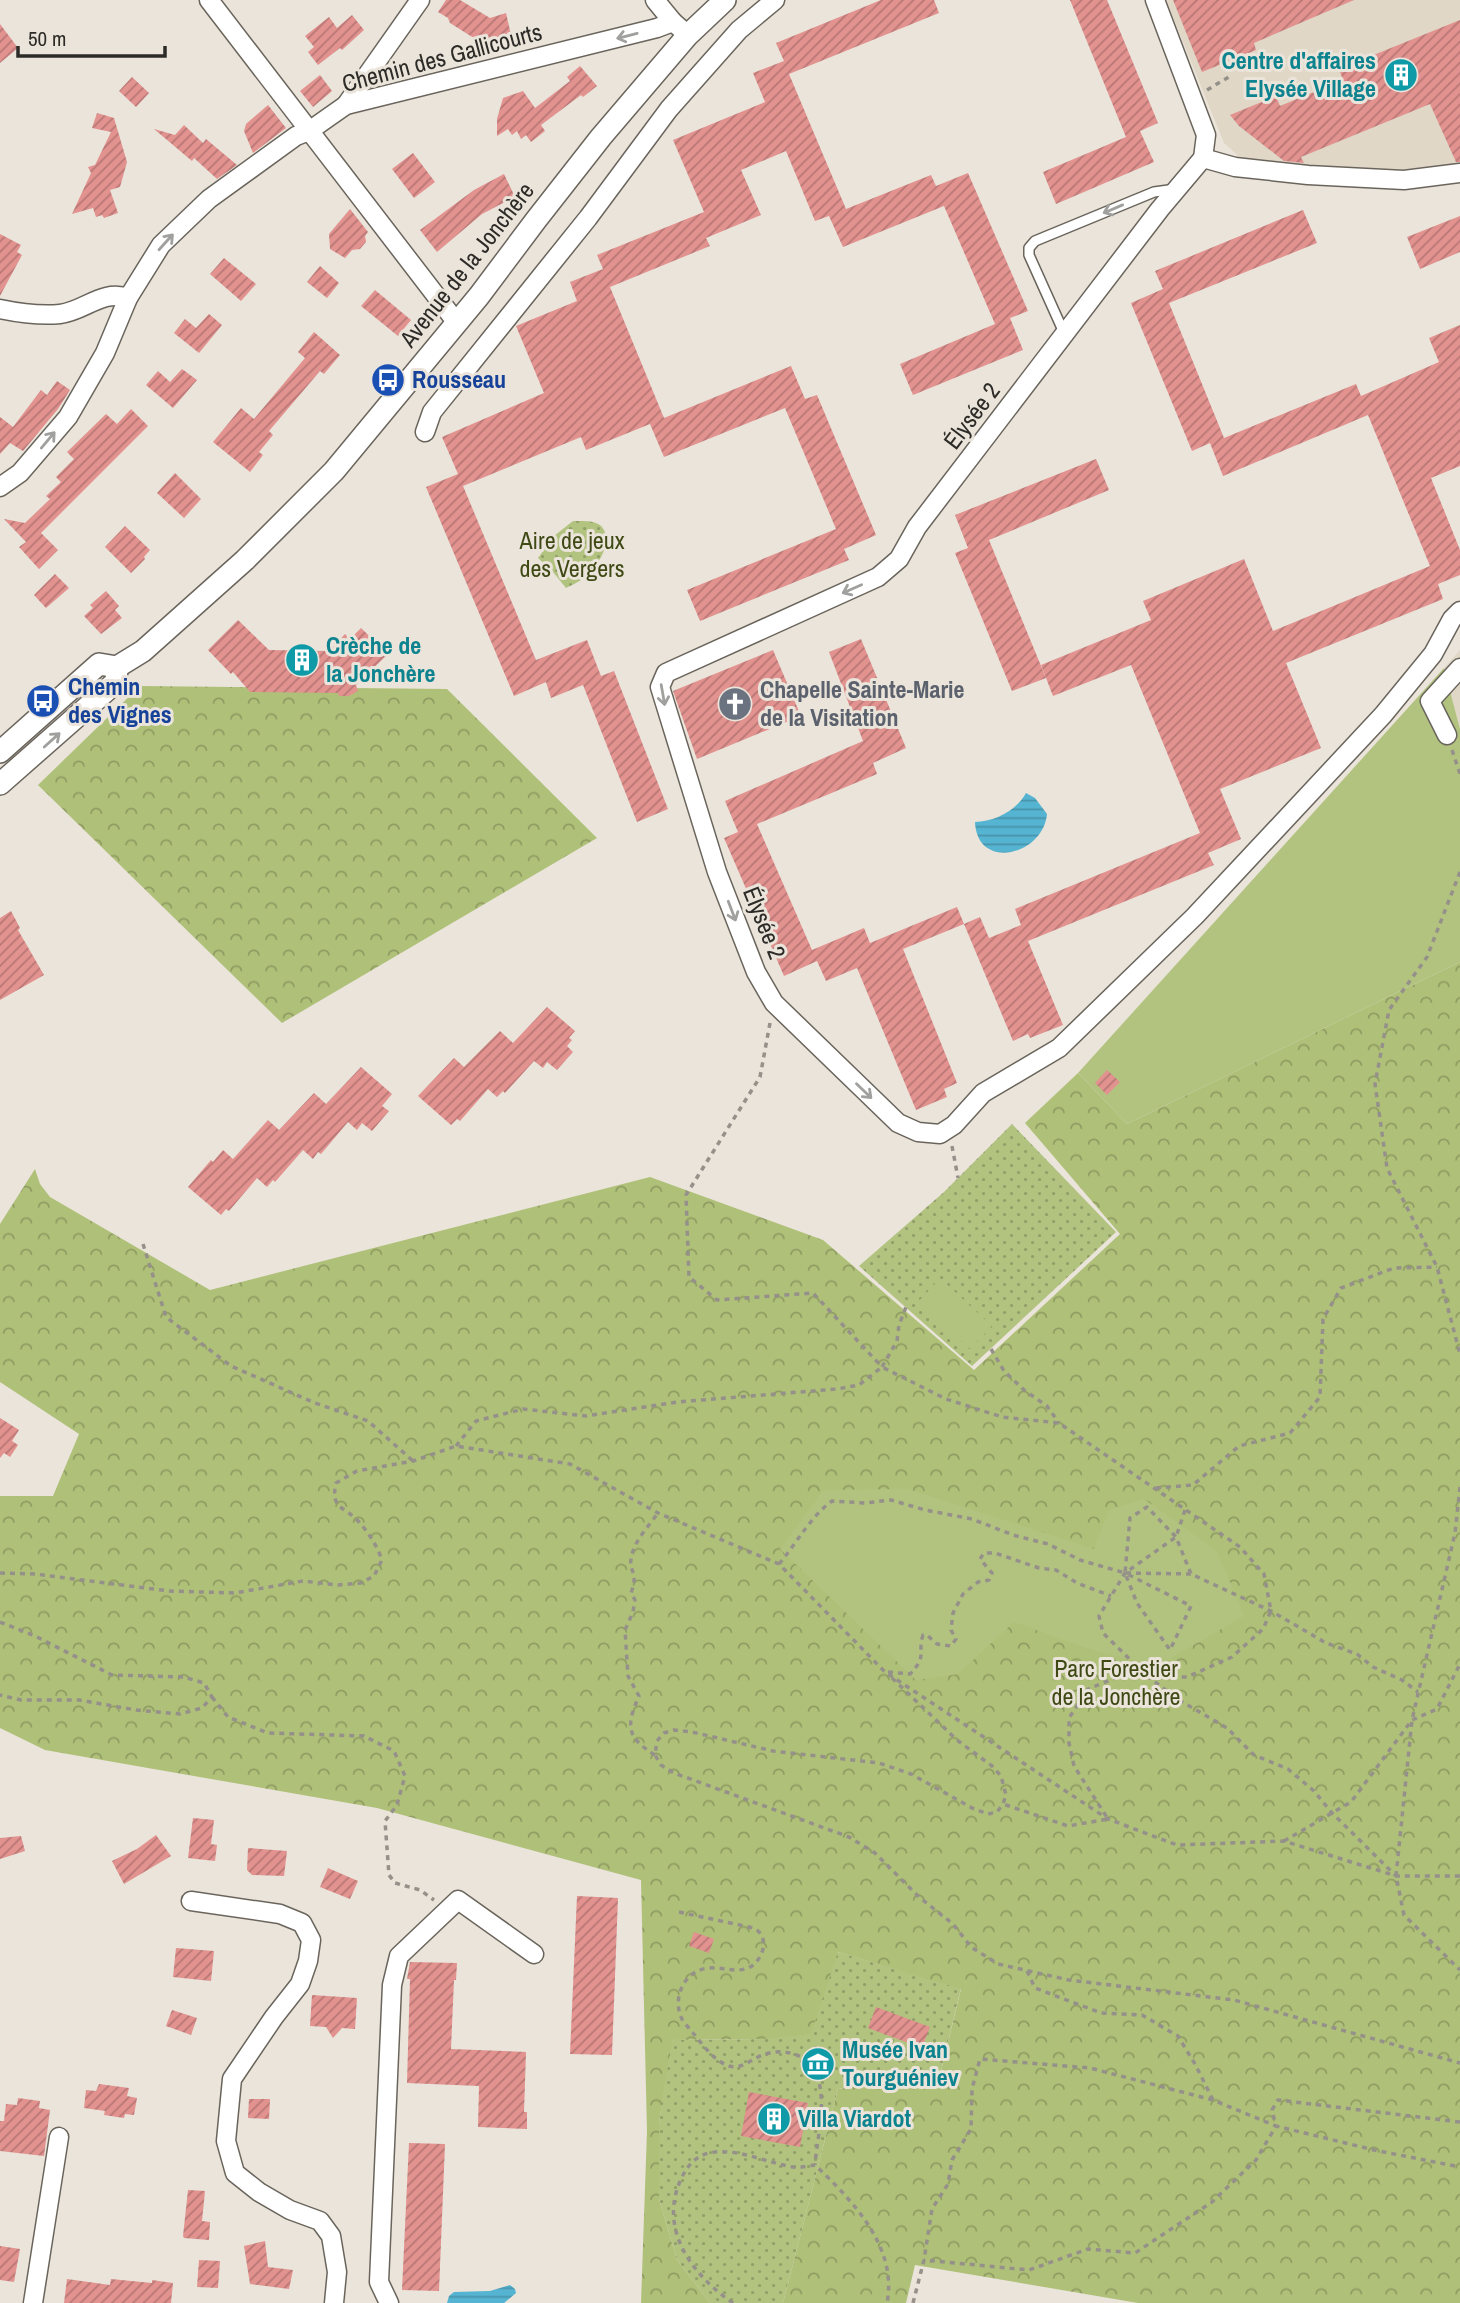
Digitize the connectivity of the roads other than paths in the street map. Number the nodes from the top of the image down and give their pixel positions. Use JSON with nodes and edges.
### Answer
{"nodes":[{"id":1,"x":209,"y":0,"type":"edge"},
{"id":2,"x":420,"y":0,"type":"edge"},
{"id":3,"x":655,"y":0,"type":"edge"},
{"id":4,"x":725,"y":0,"type":"edge"},
{"id":5,"x":775,"y":0,"type":"edge"},
{"id":6,"x":1155,"y":0,"type":"edge"},
{"id":7,"x":680,"y":28,"type":"junction"},
{"id":8,"x":346,"y":105,"type":"junction"},
{"id":9,"x":309,"y":131,"type":"junction"},
{"id":10,"x":1203,"y":158,"type":"junction"},
{"id":11,"x":1460,"y":173,"type":"edge"},
{"id":12,"x":1178,"y":188,"type":"junction"},
{"id":13,"x":128,"y":298,"type":"junction"},
{"id":14,"x":0,"y":309,"type":"edge"},
{"id":15,"x":457,"y":323,"type":"junction"},
{"id":16,"x":1065,"y":335,"type":"junction"},
{"id":17,"x":425,"y":432,"type":"dead end"},
{"id":18,"x":0,"y":487,"type":"edge"},
{"id":19,"x":1460,"y":611,"type":"edge"},
{"id":20,"x":117,"y":667,"type":"junction"},
{"id":21,"x":1460,"y":668,"type":"edge"},
{"id":22,"x":1447,"y":734,"type":"road end"},
{"id":23,"x":0,"y":752,"type":"edge"},
{"id":24,"x":0,"y":784,"type":"edge"},
{"id":25,"x":191,"y":1901,"type":"dead end"},
{"id":26,"x":534,"y":1954,"type":"dead end"},
{"id":27,"x":59,"y":2137,"type":"dead end"},
{"id":28,"x":33,"y":2303,"type":"edge"},
{"id":29,"x":334,"y":2303,"type":"edge"},
{"id":30,"x":390,"y":2303,"type":"edge"}],
"edges":[{"from":1,"to":9,"type":"street"},
{"from":2,"to":8,"type":"street"},
{"from":3,"to":7,"type":"street"},
{"from":4,"to":7,"type":"street","name":"Avenue de la Jonchère"},
{"from":5,"to":17,"type":"street"},
{"from":6,"to":10,"type":"street"},
{"from":7,"to":8,"type":"street","name":"Chemin des Gallicourts","one_way":true},
{"from":7,"to":15,"type":"street","name":"Avenue de la Jonchère"},
{"from":8,"to":9,"type":"street","name":"Chemin des Gallicourts"},
{"from":13,"to":9,"type":"street","name":"Chemin des Gallicourts","one_way":true},
{"from":9,"to":15,"type":"street"},
{"from":10,"to":11,"type":"street"},
{"from":10,"to":12,"type":"street","name":"Élysée 2"},
{"from":12,"to":16,"type":"street","name":"Élysée 2"},
{"from":12,"to":16,"type":"lane","one_way":true},
{"from":13,"to":14,"type":"street"},
{"from":18,"to":13,"type":"street","name":"Chemin des Gallicourts","one_way":true},
{"from":15,"to":20,"type":"street","name":"Avenue de la Jonchère"},
{"from":16,"to":19,"type":"street","name":"Élysée 2","one_way":true},
{"from":20,"to":23,"type":"street","name":"Avenue de la Jonchère"},
{"from":24,"to":20,"type":"street","name":"Avenue de la Jonchère","one_way":true},
{"from":21,"to":22,"type":"street"},
{"from":25,"to":29,"type":"street"},
{"from":26,"to":30,"type":"street"},
{"from":27,"to":28,"type":"street"}]}
